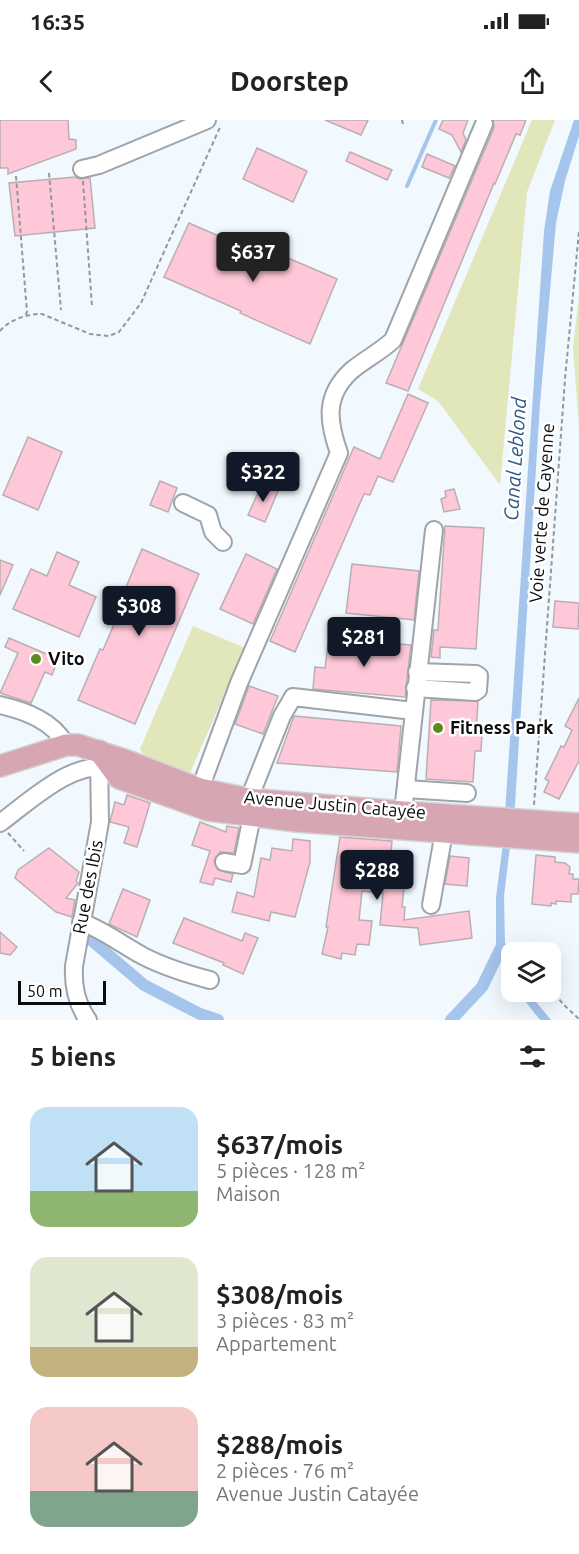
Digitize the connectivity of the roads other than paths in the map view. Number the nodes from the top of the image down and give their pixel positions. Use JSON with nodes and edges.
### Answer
{"nodes":[{"id":1,"x":214,"y":122,"type":"edge"},
{"id":2,"x":484,"y":124,"type":"dead end"},
{"id":3,"x":82,"y":169,"type":"road end"},
{"id":4,"x":183,"y":503,"type":"dead end"},
{"id":5,"x":434,"y":530,"type":"dead end"},
{"id":6,"x":223,"y":542,"type":"dead end"},
{"id":7,"x":0,"y":705,"type":"edge"},
{"id":8,"x":413,"y":711,"type":"junction"},
{"id":9,"x":66,"y":745,"type":"junction"},
{"id":10,"x":103,"y":762,"type":"junction"},
{"id":11,"x":1,"y":764,"type":"edge"},
{"id":12,"x":200,"y":789,"type":"junction"},
{"id":13,"x":406,"y":789,"type":"junction"},
{"id":14,"x":467,"y":793,"type":"dead end"},
{"id":15,"x":250,"y":807,"type":"junction"},
{"id":16,"x":403,"y":813,"type":"junction"},
{"id":17,"x":579,"y":825,"type":"edge"},
{"id":18,"x":2,"y":826,"type":"edge"},
{"id":19,"x":493,"y":826,"type":"junction"},
{"id":20,"x":528,"y":829,"type":"junction"},
{"id":21,"x":444,"y":832,"type":"junction"},
{"id":22,"x":579,"y":832,"type":"edge"},
{"id":23,"x":579,"y":842,"type":"edge"},
{"id":24,"x":224,"y":862,"type":"dead end"},
{"id":25,"x":431,"y":905,"type":"dead end"},
{"id":26,"x":81,"y":922,"type":"junction"},
{"id":27,"x":210,"y":980,"type":"dead end"},
{"id":28,"x":88,"y":1020,"type":"edge"}],
"edges":[{"from":1,"to":3,"type":"street"},
{"from":2,"to":12,"type":"street"},
{"from":4,"to":6,"type":"street"},
{"from":5,"to":8,"type":"street"},
{"from":7,"to":9,"type":"street"},
{"from":8,"to":13,"type":"street"},
{"from":8,"to":15,"type":"street"},
{"from":9,"to":10,"type":"main road","name":"Avenue Justin Catayée"},
{"from":9,"to":11,"type":"main road","name":"Avenue Justin Catayée"},
{"from":10,"to":12,"type":"main road","name":"Avenue Justin Catayée"},
{"from":10,"to":15,"type":"main road","name":"Avenue Justin Catayée"},
{"from":10,"to":18,"type":"street"},
{"from":10,"to":19,"type":"street"},
{"from":10,"to":26,"type":"street","name":"Rue des Ibis"},
{"from":12,"to":15,"type":"main road","name":"Avenue Justin Catayée"},
{"from":13,"to":14,"type":"street"},
{"from":13,"to":16,"type":"street"},
{"from":15,"to":16,"type":"main road","name":"Avenue Justin Catayée"},
{"from":15,"to":21,"type":"main road","name":"Avenue Justin Catayée"},
{"from":15,"to":24,"type":"street"},
{"from":16,"to":19,"type":"main road","name":"Avenue Justin Catayée"},
{"from":17,"to":20,"type":"main road","name":"Avenue Justin Catayée"},
{"from":19,"to":20,"type":"main road","name":"Avenue Justin Catayée"},
{"from":19,"to":21,"type":"main road","name":"Avenue Justin Catayée"},
{"from":20,"to":22,"type":"street"},
{"from":20,"to":23,"type":"main road","name":"Avenue Justin Catayée"},
{"from":21,"to":25,"type":"street"},
{"from":26,"to":27,"type":"street"},
{"from":26,"to":28,"type":"street","name":"Rue des Ibis"}]}
